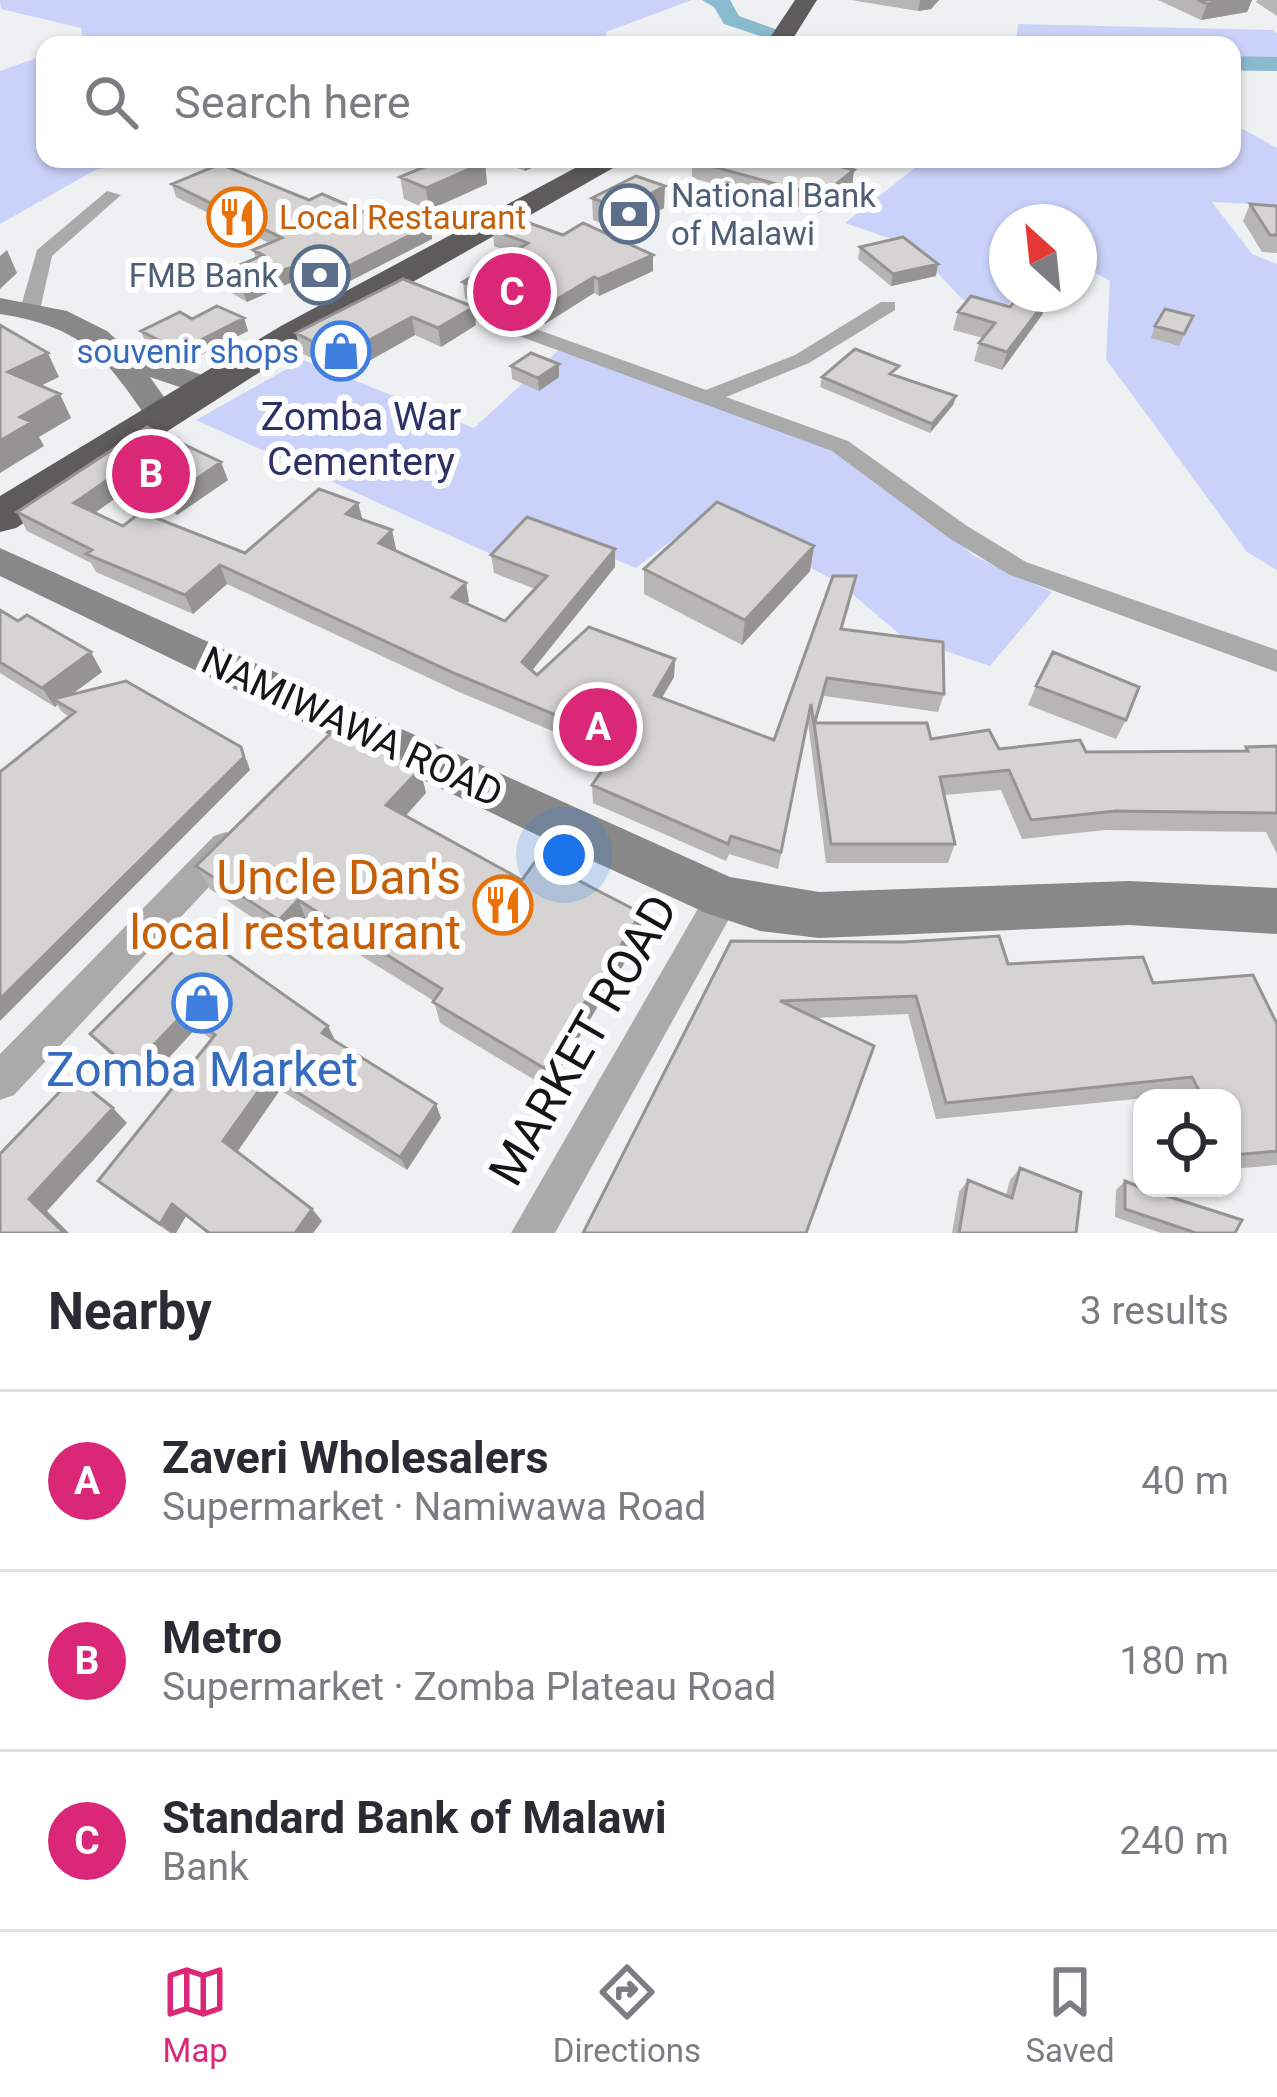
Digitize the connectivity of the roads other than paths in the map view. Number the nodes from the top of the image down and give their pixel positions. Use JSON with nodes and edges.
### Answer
{"nodes":[{"id":1,"x":806,"y":0,"type":"edge"},
{"id":2,"x":783,"y":36,"type":"edge"},
{"id":3,"x":597,"y":168,"type":"edge"},
{"id":4,"x":113,"y":195,"type":"dead end"},
{"id":5,"x":391,"y":279,"type":"junction"},
{"id":6,"x":0,"y":306,"type":"edge"},
{"id":7,"x":888,"y":306,"type":"dead end"},
{"id":8,"x":30,"y":310,"type":"junction"},
{"id":9,"x":124,"y":358,"type":"junction"},
{"id":10,"x":206,"y":387,"type":"junction"},
{"id":11,"x":704,"y":398,"type":"junction"},
{"id":12,"x":160,"y":414,"type":"junction"},
{"id":13,"x":0,"y":517,"type":"edge"},
{"id":14,"x":0,"y":561,"type":"edge"},
{"id":15,"x":1277,"y":661,"type":"edge"},
{"id":16,"x":251,"y":820,"type":"edge"},
{"id":17,"x":723,"y":897,"type":"junction"},
{"id":18,"x":1273,"y":919,"type":"edge"},
{"id":19,"x":0,"y":1081,"type":"edge"},
{"id":20,"x":532,"y":1233,"type":"edge"}],
"edges":[{"from":1,"to":2,"type":"highway"},
{"from":3,"to":5,"type":"highway"},
{"from":4,"to":8,"type":"street"},
{"from":5,"to":10,"type":"highway"},
{"from":5,"to":11,"type":"street"},
{"from":6,"to":8,"type":"street"},
{"from":7,"to":11,"type":"street"},
{"from":8,"to":9,"type":"street"},
{"from":9,"to":10,"type":"street"},
{"from":9,"to":12,"type":"street"},
{"from":10,"to":12,"type":"highway"},
{"from":11,"to":15,"type":"street"},
{"from":12,"to":13,"type":"highway"},
{"from":14,"to":17,"type":"street","name":"NAMIWAWA ROAD"},
{"from":16,"to":19,"type":"street"},
{"from":17,"to":18,"type":"street","name":"NAMIWAWA ROAD"},
{"from":17,"to":20,"type":"street","name":"MARKET ROAD"}]}
